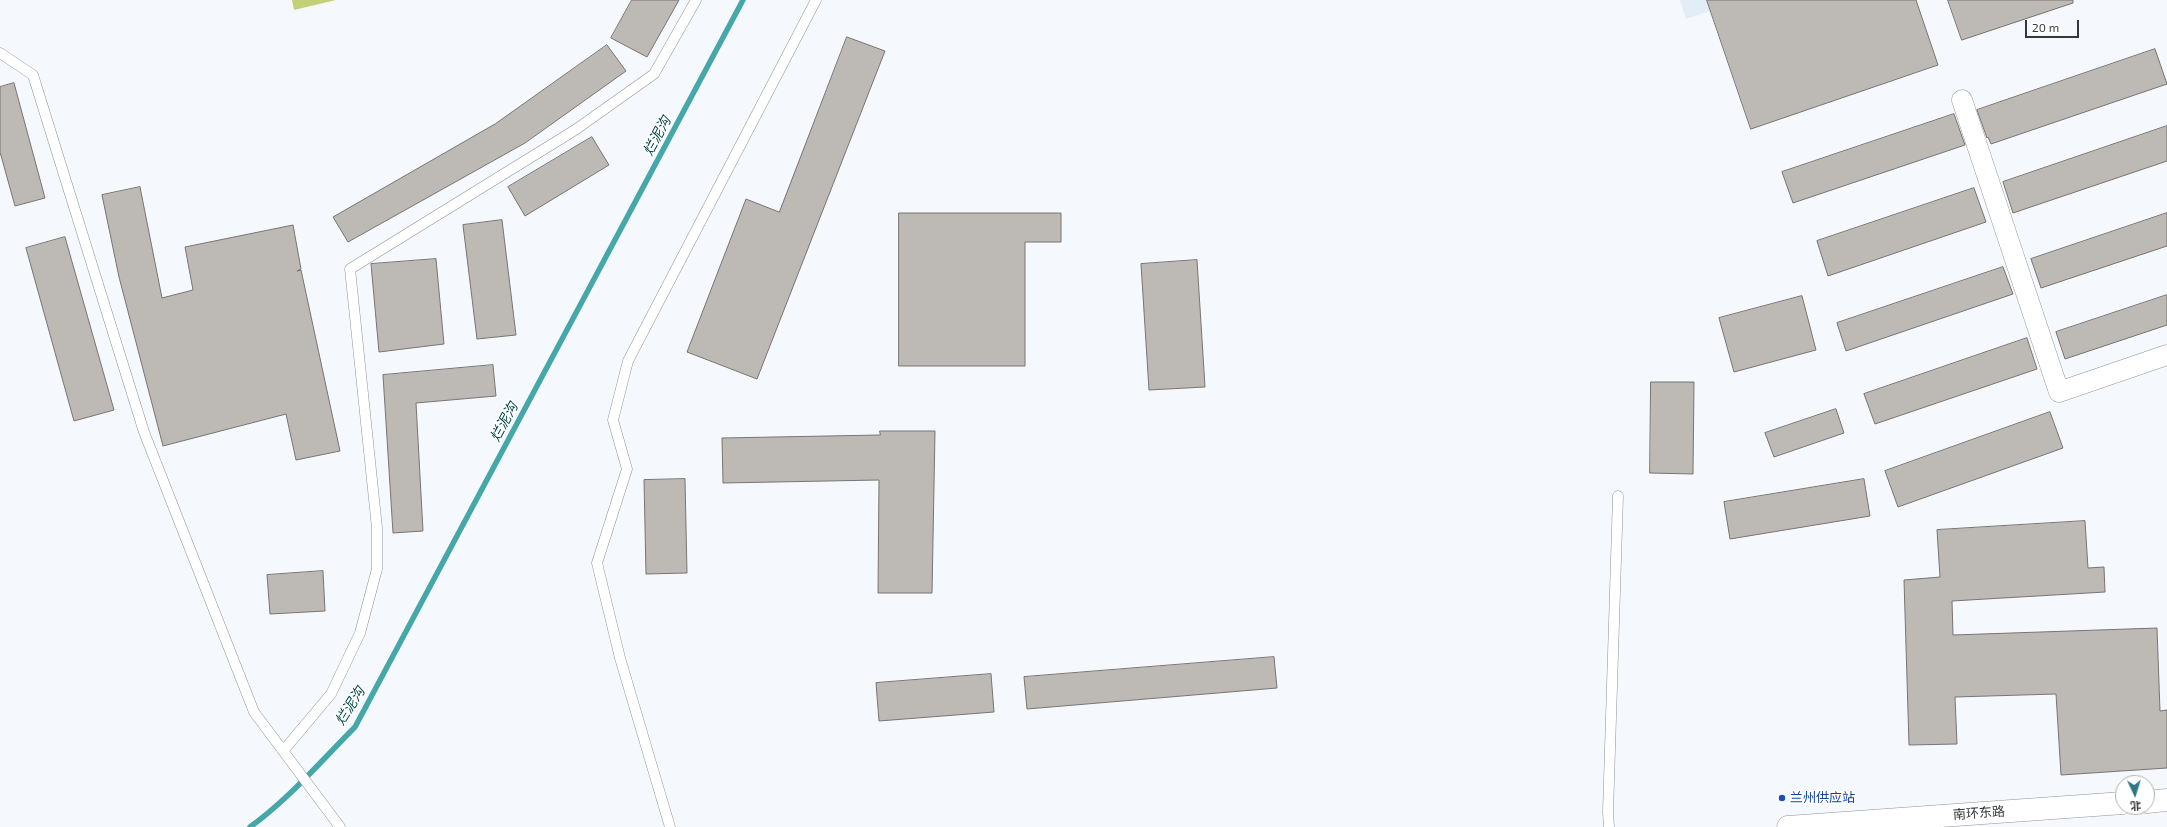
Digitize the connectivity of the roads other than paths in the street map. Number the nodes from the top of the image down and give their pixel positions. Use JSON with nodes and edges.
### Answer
{"nodes":[{"id":1,"x":696,"y":0,"type":"edge"},
{"id":2,"x":816,"y":0,"type":"edge"},
{"id":3,"x":0,"y":53,"type":"edge"},
{"id":4,"x":1962,"y":100,"type":"dead end"},
{"id":5,"x":2167,"y":355,"type":"edge"},
{"id":6,"x":1618,"y":496,"type":"dead end"},
{"id":7,"x":284,"y":751,"type":"junction"},
{"id":8,"x":2167,"y":800,"type":"edge"},
{"id":9,"x":2155,"y":801,"type":"edge"},
{"id":10,"x":2115,"y":804,"type":"edge"},
{"id":11,"x":340,"y":827,"type":"edge"},
{"id":12,"x":670,"y":827,"type":"edge"},
{"id":13,"x":1610,"y":827,"type":"edge"},
{"id":14,"x":1788,"y":827,"type":"edge"}],
"edges":[{"from":1,"to":7,"type":"lane"},
{"from":2,"to":12,"type":"lane"},
{"from":3,"to":7,"type":"lane"},
{"from":4,"to":5,"type":"street"},
{"from":6,"to":13,"type":"lane"},
{"from":7,"to":11,"type":"lane"},
{"from":8,"to":9,"type":"highway"},
{"from":10,"to":14,"type":"highway","name":"南环东路"}]}
